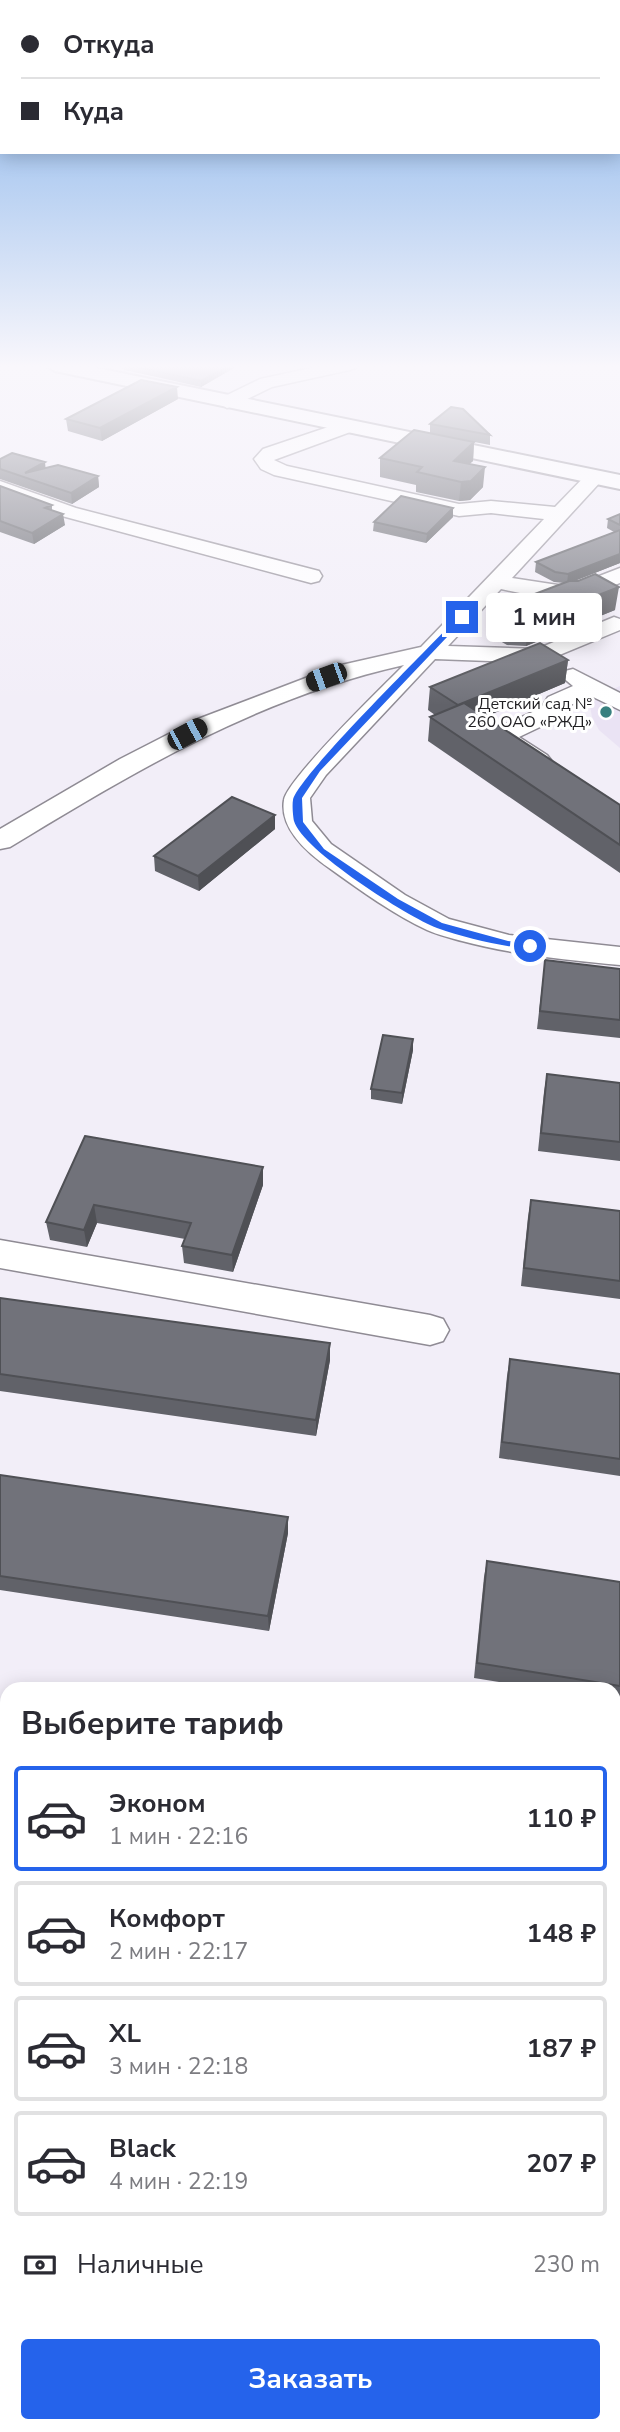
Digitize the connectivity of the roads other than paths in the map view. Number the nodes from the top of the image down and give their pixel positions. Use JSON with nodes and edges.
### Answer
{"nodes":[{"id":1,"x":315,"y":478,"type":"edge"},
{"id":2,"x":594,"y":478,"type":"edge"},
{"id":3,"x":597,"y":478,"type":"edge"},
{"id":4,"x":620,"y":482,"type":"edge"},
{"id":5,"x":0,"y":487,"type":"edge"},
{"id":6,"x":560,"y":514,"type":"junction"},
{"id":7,"x":620,"y":575,"type":"edge"},
{"id":8,"x":311,"y":576,"type":"dead end"},
{"id":9,"x":496,"y":581,"type":"junction"},
{"id":10,"x":614,"y":624,"type":"dead end"},
{"id":11,"x":428,"y":652,"type":"junction"},
{"id":12,"x":540,"y":656,"type":"junction"},
{"id":13,"x":592,"y":687,"type":"junction"},
{"id":14,"x":620,"y":703,"type":"edge"},
{"id":15,"x":553,"y":770,"type":"edge"},
{"id":16,"x":0,"y":841,"type":"edge"},
{"id":17,"x":620,"y":956,"type":"edge"},
{"id":18,"x":0,"y":1254,"type":"edge"},
{"id":19,"x":430,"y":1330,"type":"dead end"}],
"edges":[{"from":1,"to":6,"type":"street"},
{"from":2,"to":6,"type":"street"},
{"from":3,"to":4,"type":"main road"},
{"from":5,"to":8,"type":"street"},
{"from":6,"to":9,"type":"street"},
{"from":7,"to":9,"type":"street"},
{"from":9,"to":11,"type":"street"},
{"from":10,"to":12,"type":"street"},
{"from":11,"to":12,"type":"street"},
{"from":11,"to":16,"type":"street"},
{"from":11,"to":17,"type":"street"},
{"from":12,"to":13,"type":"street"},
{"from":13,"to":14,"type":"street"},
{"from":13,"to":15,"type":"street"},
{"from":18,"to":19,"type":"street"}]}
